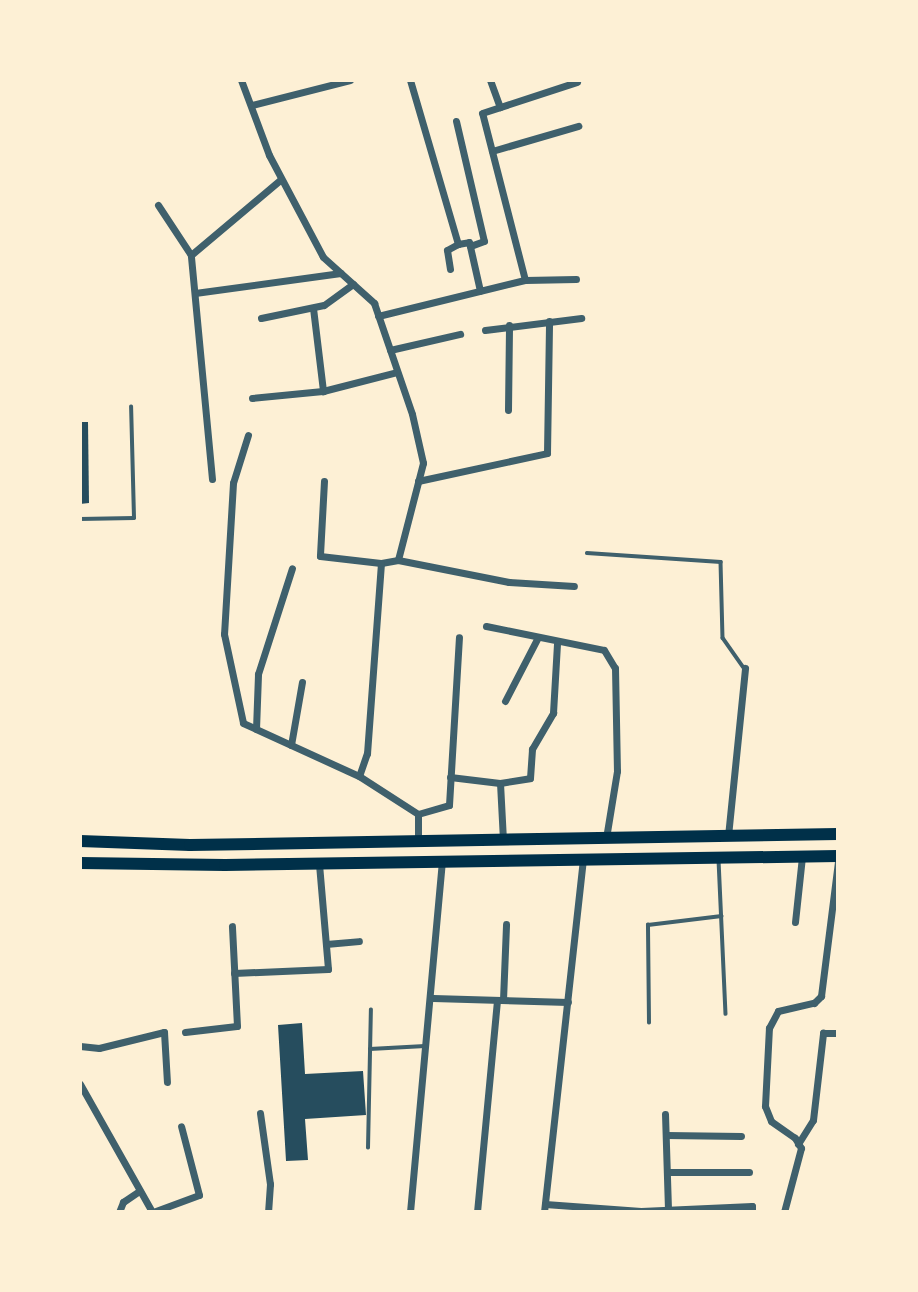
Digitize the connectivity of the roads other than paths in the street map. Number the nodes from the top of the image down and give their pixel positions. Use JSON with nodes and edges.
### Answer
{"nodes":[{"id":1,"x":241,"y":80,"type":"edge"},
{"id":2,"x":350,"y":80,"type":"edge"},
{"id":3,"x":410,"y":80,"type":"edge"},
{"id":4,"x":490,"y":80,"type":"edge"},
{"id":5,"x":577,"y":82,"type":"edge"},
{"id":6,"x":253,"y":105,"type":"junction"},
{"id":7,"x":500,"y":107,"type":"junction"},
{"id":8,"x":456,"y":121,"type":"dead end"},
{"id":9,"x":579,"y":126,"type":"dead end"},
{"id":10,"x":492,"y":151,"type":"junction"},
{"id":11,"x":281,"y":180,"type":"junction"},
{"id":12,"x":158,"y":205,"type":"dead end"},
{"id":13,"x":458,"y":244,"type":"junction"},
{"id":14,"x":470,"y":246,"type":"junction"},
{"id":15,"x":191,"y":256,"type":"junction"},
{"id":16,"x":450,"y":269,"type":"dead end"},
{"id":17,"x":341,"y":273,"type":"junction"},
{"id":18,"x":576,"y":279,"type":"dead end"},
{"id":19,"x":525,"y":280,"type":"junction"},
{"id":20,"x":352,"y":284,"type":"junction"},
{"id":21,"x":480,"y":291,"type":"junction"},
{"id":22,"x":195,"y":293,"type":"junction"},
{"id":23,"x":313,"y":307,"type":"junction"},
{"id":24,"x":378,"y":316,"type":"junction"},
{"id":25,"x":261,"y":318,"type":"dead end"},
{"id":26,"x":581,"y":318,"type":"dead end"},
{"id":27,"x":549,"y":321,"type":"junction"},
{"id":28,"x":509,"y":326,"type":"junction"},
{"id":29,"x":485,"y":330,"type":"dead end"},
{"id":30,"x":460,"y":334,"type":"dead end"},
{"id":31,"x":390,"y":350,"type":"junction"},
{"id":32,"x":397,"y":372,"type":"junction"},
{"id":33,"x":323,"y":391,"type":"junction"},
{"id":34,"x":252,"y":398,"type":"dead end"},
{"id":35,"x":131,"y":407,"type":"dead end"},
{"id":36,"x":508,"y":410,"type":"dead end"},
{"id":37,"x":248,"y":435,"type":"dead end"},
{"id":38,"x":212,"y":479,"type":"dead end"},
{"id":39,"x":324,"y":481,"type":"dead end"},
{"id":40,"x":418,"y":481,"type":"junction"},
{"id":41,"x":80,"y":519,"type":"edge"},
{"id":42,"x":587,"y":553,"type":"dead end"},
{"id":43,"x":398,"y":561,"type":"junction"},
{"id":44,"x":381,"y":563,"type":"junction"},
{"id":45,"x":292,"y":568,"type":"dead end"},
{"id":46,"x":574,"y":586,"type":"dead end"},
{"id":47,"x":486,"y":626,"type":"dead end"},
{"id":48,"x":459,"y":636,"type":"dead end"},
{"id":49,"x":537,"y":639,"type":"junction"},
{"id":50,"x":557,"y":644,"type":"junction"},
{"id":51,"x":745,"y":668,"type":"joint"},
{"id":52,"x":302,"y":682,"type":"dead end"},
{"id":53,"x":505,"y":701,"type":"dead end"},
{"id":54,"x":256,"y":729,"type":"junction"},
{"id":55,"x":291,"y":745,"type":"junction"},
{"id":56,"x":359,"y":776,"type":"junction"},
{"id":57,"x":450,"y":777,"type":"junction"},
{"id":58,"x":500,"y":783,"type":"junction"},
{"id":59,"x":418,"y":814,"type":"junction"},
{"id":60,"x":838,"y":834,"type":"edge"},
{"id":61,"x":728,"y":836,"type":"junction"},
{"id":62,"x":606,"y":838,"type":"junction"},
{"id":63,"x":503,"y":840,"type":"junction"},
{"id":64,"x":80,"y":841,"type":"edge"},
{"id":65,"x":418,"y":842,"type":"junction"},
{"id":66,"x":802,"y":857,"type":"junction"},
{"id":67,"x":719,"y":858,"type":"junction"},
{"id":68,"x":838,"y":858,"type":"edge"},
{"id":69,"x":583,"y":860,"type":"junction"},
{"id":70,"x":442,"y":862,"type":"junction"},
{"id":71,"x":80,"y":863,"type":"edge"},
{"id":72,"x":319,"y":864,"type":"junction"},
{"id":73,"x":721,"y":916,"type":"junction"},
{"id":74,"x":795,"y":922,"type":"dead end"},
{"id":75,"x":506,"y":924,"type":"dead end"},
{"id":76,"x":232,"y":926,"type":"dead end"},
{"id":77,"x":359,"y":941,"type":"dead end"},
{"id":78,"x":326,"y":944,"type":"junction"},
{"id":79,"x":826,"y":963,"type":"junction"},
{"id":80,"x":838,"y":967,"type":"edge"},
{"id":81,"x":234,"y":973,"type":"junction"},
{"id":82,"x":433,"y":998,"type":"junction"},
{"id":83,"x":500,"y":1000,"type":"junction"},
{"id":84,"x":568,"y":1002,"type":"junction"},
{"id":85,"x":371,"y":1010,"type":"dead end"},
{"id":86,"x":726,"y":1014,"type":"dead end"},
{"id":87,"x":649,"y":1023,"type":"dead end"},
{"id":88,"x":185,"y":1032,"type":"dead end"},
{"id":89,"x":838,"y":1033,"type":"edge"},
{"id":90,"x":80,"y":1046,"type":"edge"},
{"id":91,"x":427,"y":1046,"type":"junction"},
{"id":92,"x":370,"y":1049,"type":"junction"},
{"id":93,"x":167,"y":1082,"type":"dead end"},
{"id":94,"x":80,"y":1084,"type":"edge"},
{"id":95,"x":260,"y":1113,"type":"dead end"},
{"id":96,"x":665,"y":1114,"type":"dead end"},
{"id":97,"x":181,"y":1126,"type":"dead end"},
{"id":98,"x":666,"y":1135,"type":"junction"},
{"id":99,"x":741,"y":1136,"type":"dead end"},
{"id":100,"x":799,"y":1144,"type":"junction"},
{"id":101,"x":368,"y":1149,"type":"dead end"},
{"id":102,"x":667,"y":1172,"type":"junction"},
{"id":103,"x":749,"y":1172,"type":"dead end"},
{"id":104,"x":138,"y":1192,"type":"junction"},
{"id":105,"x":544,"y":1208,"type":"edge"},
{"id":106,"x":668,"y":1210,"type":"junction"},
{"id":107,"x":119,"y":1212,"type":"edge"},
{"id":108,"x":153,"y":1212,"type":"edge"},
{"id":109,"x":268,"y":1212,"type":"edge"},
{"id":110,"x":410,"y":1212,"type":"edge"},
{"id":111,"x":477,"y":1212,"type":"edge"},
{"id":112,"x":752,"y":1212,"type":"edge"},
{"id":113,"x":784,"y":1212,"type":"edge"}],
"edges":[{"from":1,"to":6,"type":"street"},
{"from":2,"to":6,"type":"street"},
{"from":3,"to":13,"type":"street"},
{"from":4,"to":7,"type":"street"},
{"from":5,"to":7,"type":"street"},
{"from":6,"to":11,"type":"street"},
{"from":7,"to":10,"type":"street"},
{"from":8,"to":14,"type":"street"},
{"from":9,"to":10,"type":"street"},
{"from":10,"to":19,"type":"street"},
{"from":11,"to":15,"type":"street"},
{"from":11,"to":17,"type":"street"},
{"from":12,"to":15,"type":"street"},
{"from":13,"to":14,"type":"street"},
{"from":13,"to":16,"type":"street"},
{"from":14,"to":21,"type":"street"},
{"from":15,"to":22,"type":"street"},
{"from":17,"to":20,"type":"street"},
{"from":17,"to":22,"type":"street"},
{"from":18,"to":19,"type":"street"},
{"from":19,"to":21,"type":"street"},
{"from":20,"to":23,"type":"street"},
{"from":20,"to":24,"type":"street"},
{"from":21,"to":24,"type":"street"},
{"from":22,"to":38,"type":"street"},
{"from":23,"to":25,"type":"street"},
{"from":23,"to":33,"type":"street"},
{"from":24,"to":31,"type":"street"},
{"from":26,"to":27,"type":"street"},
{"from":27,"to":28,"type":"street"},
{"from":27,"to":40,"type":"street"},
{"from":28,"to":29,"type":"street"},
{"from":28,"to":36,"type":"street"},
{"from":30,"to":31,"type":"street"},
{"from":31,"to":32,"type":"street"},
{"from":32,"to":33,"type":"street"},
{"from":32,"to":40,"type":"street"},
{"from":33,"to":34,"type":"street"},
{"from":35,"to":41,"type":"lane"},
{"from":37,"to":54,"type":"street"},
{"from":39,"to":44,"type":"street"},
{"from":40,"to":43,"type":"street"},
{"from":42,"to":51,"type":"lane"},
{"from":43,"to":44,"type":"street"},
{"from":43,"to":46,"type":"street"},
{"from":44,"to":56,"type":"street"},
{"from":45,"to":54,"type":"street"},
{"from":47,"to":49,"type":"street"},
{"from":48,"to":57,"type":"street"},
{"from":49,"to":50,"type":"street"},
{"from":49,"to":53,"type":"street"},
{"from":50,"to":58,"type":"street"},
{"from":50,"to":62,"type":"street"},
{"from":51,"to":61,"type":"street"},
{"from":52,"to":55,"type":"street"},
{"from":54,"to":55,"type":"street"},
{"from":55,"to":56,"type":"street"},
{"from":56,"to":59,"type":"street"},
{"from":57,"to":58,"type":"street"},
{"from":57,"to":59,"type":"street"},
{"from":58,"to":63,"type":"street"},
{"from":59,"to":65,"type":"street"},
{"from":60,"to":61,"type":"highway"},
{"from":61,"to":62,"type":"highway"},
{"from":62,"to":63,"type":"highway"},
{"from":63,"to":65,"type":"highway"},
{"from":64,"to":65,"type":"highway"},
{"from":66,"to":67,"type":"highway"},
{"from":66,"to":68,"type":"highway"},
{"from":66,"to":74,"type":"street"},
{"from":67,"to":69,"type":"highway"},
{"from":67,"to":73,"type":"lane"},
{"from":68,"to":79,"type":"street"},
{"from":69,"to":70,"type":"highway"},
{"from":69,"to":84,"type":"street"},
{"from":70,"to":72,"type":"highway"},
{"from":70,"to":82,"type":"street"},
{"from":71,"to":72,"type":"highway"},
{"from":72,"to":78,"type":"street"},
{"from":73,"to":86,"type":"lane"},
{"from":73,"to":87,"type":"lane"},
{"from":75,"to":83,"type":"street"},
{"from":76,"to":81,"type":"street"},
{"from":77,"to":78,"type":"street"},
{"from":78,"to":81,"type":"street"},
{"from":79,"to":80,"type":"street"},
{"from":79,"to":100,"type":"street"},
{"from":81,"to":88,"type":"street"},
{"from":82,"to":83,"type":"street"},
{"from":82,"to":91,"type":"street"},
{"from":83,"to":84,"type":"street"},
{"from":83,"to":111,"type":"street"},
{"from":84,"to":105,"type":"street"},
{"from":85,"to":92,"type":"lane"},
{"from":89,"to":100,"type":"street"},
{"from":90,"to":93,"type":"street"},
{"from":91,"to":92,"type":"lane"},
{"from":91,"to":110,"type":"street"},
{"from":92,"to":101,"type":"lane"},
{"from":94,"to":104,"type":"street"},
{"from":95,"to":109,"type":"street"},
{"from":96,"to":98,"type":"street"},
{"from":97,"to":108,"type":"street"},
{"from":98,"to":99,"type":"street"},
{"from":98,"to":102,"type":"street"},
{"from":100,"to":113,"type":"street"},
{"from":102,"to":103,"type":"street"},
{"from":102,"to":106,"type":"street"},
{"from":104,"to":107,"type":"street"},
{"from":104,"to":108,"type":"street"},
{"from":105,"to":106,"type":"street"},
{"from":106,"to":112,"type":"street"}]}
